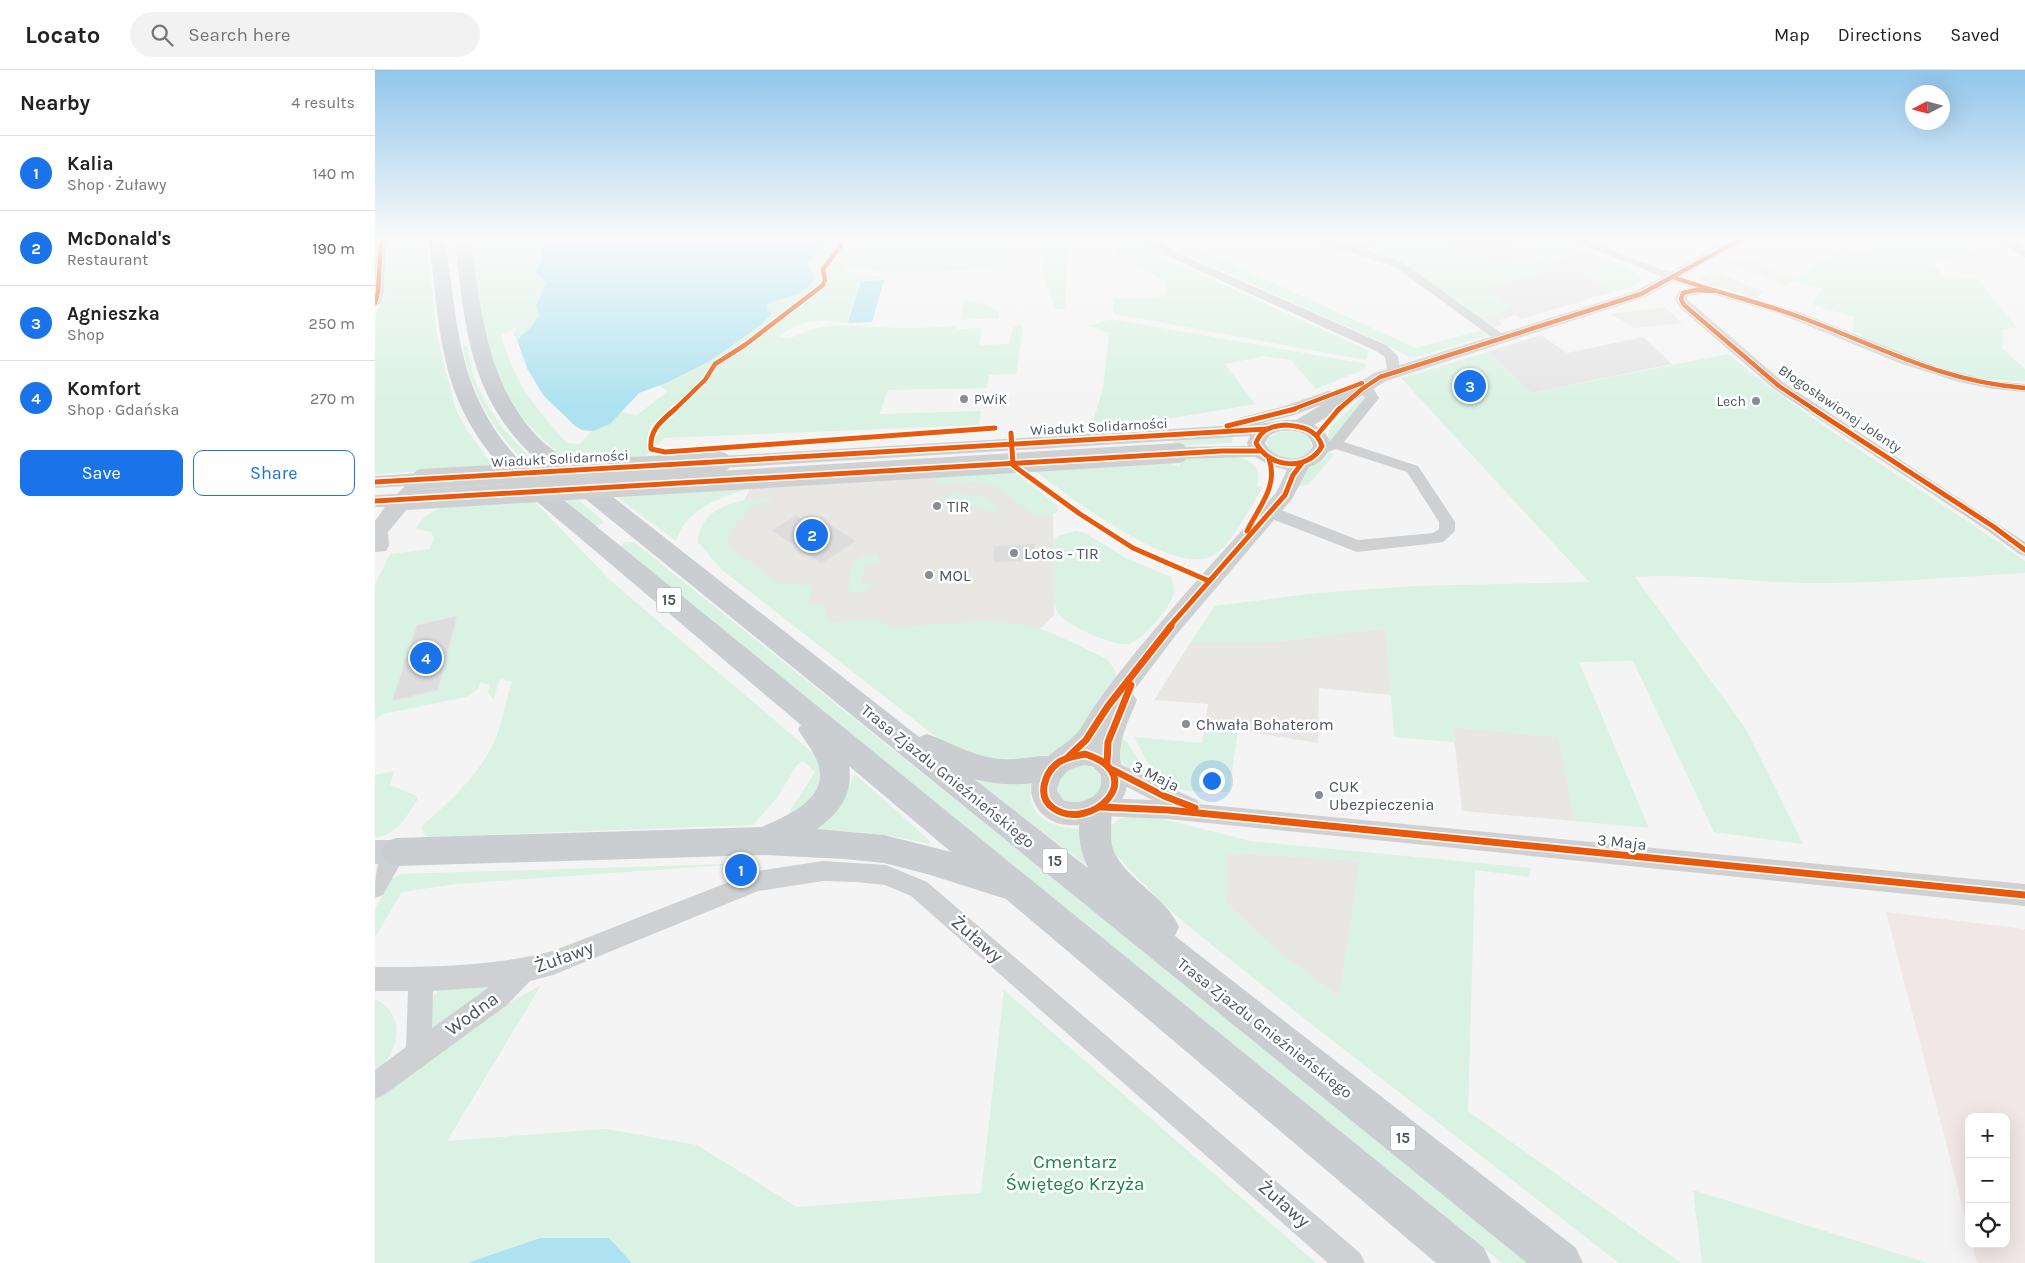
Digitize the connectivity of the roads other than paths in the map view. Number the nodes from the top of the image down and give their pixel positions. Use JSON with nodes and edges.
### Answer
{"nodes":[{"id":1,"x":445,"y":295,"type":"edge"},
{"id":2,"x":472,"y":295,"type":"edge"},
{"id":3,"x":1262,"y":295,"type":"edge"},
{"id":4,"x":1441,"y":295,"type":"edge"},
{"id":5,"x":1639,"y":295,"type":"edge"},
{"id":6,"x":1683,"y":295,"type":"edge"},
{"id":7,"x":1723,"y":295,"type":"edge"},
{"id":8,"x":1502,"y":338,"type":"junction"},
{"id":9,"x":1374,"y":381,"type":"junction"},
{"id":10,"x":2025,"y":388,"type":"edge"},
{"id":11,"x":1299,"y":426,"type":"junction"},
{"id":12,"x":1267,"y":429,"type":"junction"},
{"id":13,"x":1325,"y":443,"type":"junction"},
{"id":14,"x":1177,"y":444,"type":"junction"},
{"id":15,"x":1264,"y":455,"type":"junction"},
{"id":16,"x":1302,"y":463,"type":"junction"},
{"id":17,"x":422,"y":479,"type":"junction"},
{"id":18,"x":375,"y":482,"type":"edge"},
{"id":19,"x":406,"y":500,"type":"junction"},
{"id":20,"x":375,"y":501,"type":"edge"},
{"id":21,"x":1270,"y":512,"type":"junction"},
{"id":22,"x":1242,"y":542,"type":"junction"},
{"id":23,"x":377,"y":550,"type":"edge"},
{"id":24,"x":2025,"y":550,"type":"edge"},
{"id":25,"x":1134,"y":675,"type":"junction"},
{"id":26,"x":787,"y":696,"type":"junction"},
{"id":27,"x":865,"y":710,"type":"junction"},
{"id":28,"x":1060,"y":762,"type":"junction"},
{"id":29,"x":1110,"y":767,"type":"junction"},
{"id":30,"x":1099,"y":808,"type":"junction"},
{"id":31,"x":1217,"y":815,"type":"junction"},
{"id":32,"x":765,"y":841,"type":"junction"},
{"id":33,"x":386,"y":852,"type":"edge"},
{"id":34,"x":375,"y":888,"type":"edge"},
{"id":35,"x":1022,"y":892,"type":"junction"},
{"id":36,"x":2025,"y":895,"type":"edge"},
{"id":37,"x":523,"y":972,"type":"junction"},
{"id":38,"x":375,"y":979,"type":"edge"},
{"id":39,"x":421,"y":979,"type":"junction"},
{"id":40,"x":1245,"y":1012,"type":"junction"},
{"id":41,"x":419,"y":1053,"type":"junction"},
{"id":42,"x":375,"y":1086,"type":"edge"},
{"id":43,"x":1350,"y":1263,"type":"edge"},
{"id":44,"x":1469,"y":1263,"type":"edge"},
{"id":45,"x":1561,"y":1263,"type":"edge"}],
"edges":[{"from":1,"to":26,"type":"main road","number":"15"},
{"from":2,"to":27,"type":"main road","name":"Trasa Zjazdu Gnieźnieńskiego","number":"15"},
{"from":3,"to":9,"type":"street"},
{"from":4,"to":8,"type":"street"},
{"from":5,"to":8,"type":"street"},
{"from":6,"to":24,"type":"street","name":"Błogosławionej Jolenty"},
{"from":7,"to":10,"type":"street"},
{"from":8,"to":9,"type":"street"},
{"from":9,"to":11,"type":"street"},
{"from":9,"to":13,"type":"street"},
{"from":9,"to":14,"type":"street"},
{"from":11,"to":12,"type":"street","name":"Wiadukt Solidarności"},
{"from":11,"to":13,"type":"street"},
{"from":12,"to":14,"type":"street","name":"Wiadukt Solidarności"},
{"from":12,"to":15,"type":"street"},
{"from":13,"to":16,"type":"street"},
{"from":13,"to":21,"type":"street"},
{"from":14,"to":15,"type":"street","name":"Wiadukt Solidarności"},
{"from":14,"to":17,"type":"street","name":"Wiadukt Solidarności","bridge":true},
{"from":14,"to":19,"type":"street","name":"Wiadukt Solidarności","bridge":true},
{"from":15,"to":16,"type":"street","name":"Wiadukt Solidarności"},
{"from":15,"to":22,"type":"street"},
{"from":16,"to":21,"type":"street"},
{"from":17,"to":18,"type":"street","name":"Wiadukt Solidarności"},
{"from":17,"to":19,"type":"street"},
{"from":19,"to":20,"type":"street","name":"Wiadukt Solidarności"},
{"from":19,"to":23,"type":"street"},
{"from":21,"to":22,"type":"street"},
{"from":22,"to":25,"type":"street"},
{"from":25,"to":28,"type":"street"},
{"from":25,"to":29,"type":"street"},
{"from":26,"to":32,"type":"main road"},
{"from":26,"to":35,"type":"main road","number":"15"},
{"from":27,"to":28,"type":"main road"},
{"from":27,"to":40,"type":"main road","name":"Trasa Zjazdu Gnieźnieńskiego","number":"15"},
{"from":28,"to":29,"type":"street"},
{"from":28,"to":30,"type":"street"},
{"from":29,"to":30,"type":"street"},
{"from":29,"to":31,"type":"street","name":"3 Maja"},
{"from":30,"to":31,"type":"street","name":"3 Maja"},
{"from":30,"to":40,"type":"main road"},
{"from":31,"to":36,"type":"street","name":"3 Maja"},
{"from":32,"to":33,"type":"main road"},
{"from":32,"to":35,"type":"main road"},
{"from":33,"to":34,"type":"street"},
{"from":35,"to":44,"type":"main road","number":"15"},
{"from":37,"to":39,"type":"street"},
{"from":37,"to":41,"type":"street","name":"Wodna"},
{"from":37,"to":43,"type":"street","name":"Żuławy"},
{"from":38,"to":39,"type":"street"},
{"from":39,"to":41,"type":"street","name":"Wodna"},
{"from":40,"to":45,"type":"main road","name":"Trasa Zjazdu Gnieźnieńskiego","number":"15"},
{"from":41,"to":42,"type":"street","name":"Wodna"}]}
